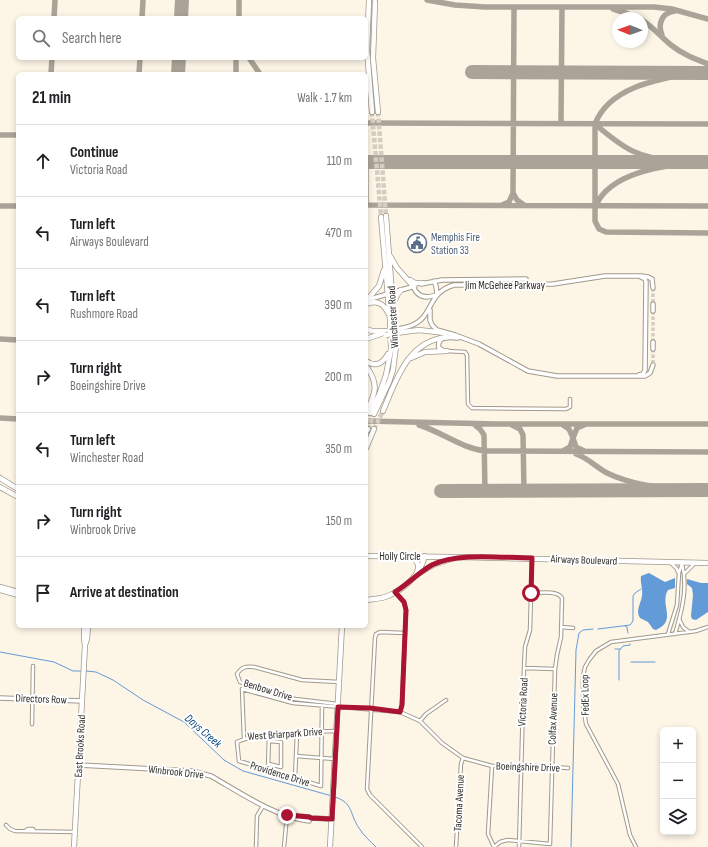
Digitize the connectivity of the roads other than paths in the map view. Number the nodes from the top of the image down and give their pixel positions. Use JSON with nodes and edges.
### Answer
{"nodes":[{"id":1,"x":369,"y":0,"type":"edge"},
{"id":2,"x":375,"y":2,"type":"dead end"},
{"id":3,"x":368,"y":25,"type":"edge"},
{"id":4,"x":368,"y":58,"type":"edge"},
{"id":5,"x":389,"y":252,"type":"junction"},
{"id":6,"x":385,"y":259,"type":"junction"},
{"id":7,"x":640,"y":276,"type":"junction"},
{"id":8,"x":408,"y":279,"type":"junction"},
{"id":9,"x":526,"y":279,"type":"dead end"},
{"id":10,"x":434,"y":281,"type":"junction"},
{"id":11,"x":423,"y":283,"type":"junction"},
{"id":12,"x":413,"y":286,"type":"junction"},
{"id":13,"x":653,"y":288,"type":"dead end"},
{"id":14,"x":401,"y":290,"type":"junction"},
{"id":15,"x":390,"y":293,"type":"junction"},
{"id":16,"x":437,"y":294,"type":"junction"},
{"id":17,"x":368,"y":299,"type":"edge"},
{"id":18,"x":368,"y":300,"type":"edge"},
{"id":19,"x":368,"y":301,"type":"edge"},
{"id":20,"x":653,"y":304,"type":"tunnel mouth"},
{"id":21,"x":393,"y":306,"type":"junction"},
{"id":22,"x":430,"y":307,"type":"junction"},
{"id":23,"x":653,"y":311,"type":"tunnel mouth"},
{"id":24,"x":390,"y":320,"type":"junction"},
{"id":25,"x":368,"y":330,"type":"edge"},
{"id":26,"x":403,"y":330,"type":"junction"},
{"id":27,"x":387,"y":333,"type":"junction"},
{"id":28,"x":446,"y":335,"type":"junction"},
{"id":29,"x":368,"y":338,"type":"edge"},
{"id":30,"x":368,"y":341,"type":"edge"},
{"id":31,"x":653,"y":342,"type":"tunnel mouth"},
{"id":32,"x":391,"y":349,"type":"junction"},
{"id":33,"x":653,"y":349,"type":"tunnel mouth"},
{"id":34,"x":447,"y":352,"type":"junction"},
{"id":35,"x":368,"y":362,"type":"edge"},
{"id":36,"x":405,"y":363,"type":"junction"},
{"id":37,"x":653,"y":365,"type":"dead end"},
{"id":38,"x":368,"y":369,"type":"edge"},
{"id":39,"x":638,"y":376,"type":"junction"},
{"id":40,"x":570,"y":399,"type":"dead end"},
{"id":41,"x":375,"y":413,"type":"edge"},
{"id":42,"x":374,"y":429,"type":"tunnel mouth"},
{"id":43,"x":368,"y":443,"type":"edge"},
{"id":44,"x":0,"y":478,"type":"edge"},
{"id":45,"x":0,"y":487,"type":"edge"},
{"id":46,"x":16,"y":488,"type":"edge"},
{"id":47,"x":16,"y":496,"type":"edge"},
{"id":48,"x":368,"y":556,"type":"edge"},
{"id":49,"x":409,"y":556,"type":"junction"},
{"id":50,"x":425,"y":556,"type":"junction"},
{"id":51,"x":457,"y":557,"type":"junction"},
{"id":52,"x":532,"y":558,"type":"junction"},
{"id":53,"x":670,"y":562,"type":"junction"},
{"id":54,"x":682,"y":562,"type":"junction"},
{"id":55,"x":695,"y":563,"type":"junction"},
{"id":56,"x":708,"y":563,"type":"edge"},
{"id":57,"x":433,"y":565,"type":"junction"},
{"id":58,"x":420,"y":570,"type":"junction"},
{"id":59,"x":679,"y":573,"type":"junction"},
{"id":60,"x":416,"y":575,"type":"junction"},
{"id":61,"x":684,"y":575,"type":"junction"},
{"id":62,"x":0,"y":586,"type":"edge"},
{"id":63,"x":0,"y":590,"type":"edge"},
{"id":64,"x":16,"y":591,"type":"edge"},
{"id":65,"x":395,"y":592,"type":"junction"},
{"id":66,"x":531,"y":593,"type":"junction"},
{"id":67,"x":16,"y":594,"type":"edge"},
{"id":68,"x":678,"y":596,"type":"junction"},
{"id":69,"x":684,"y":596,"type":"junction"},
{"id":70,"x":368,"y":600,"type":"edge"},
{"id":71,"x":679,"y":619,"type":"junction"},
{"id":72,"x":708,"y":627,"type":"edge"},
{"id":73,"x":84,"y":628,"type":"edge"},
{"id":74,"x":88,"y":628,"type":"edge"},
{"id":75,"x":91,"y":628,"type":"edge"},
{"id":76,"x":342,"y":628,"type":"edge"},
{"id":77,"x":561,"y":628,"type":"junction"},
{"id":78,"x":573,"y":628,"type":"dead end"},
{"id":79,"x":690,"y":632,"type":"junction"},
{"id":80,"x":405,"y":633,"type":"junction"},
{"id":81,"x":668,"y":634,"type":"junction"},
{"id":82,"x":675,"y":634,"type":"junction"},
{"id":83,"x":87,"y":639,"type":"junction"},
{"id":84,"x":85,"y":644,"type":"junction"},
{"id":85,"x":33,"y":666,"type":"dead end"},
{"id":86,"x":524,"y":668,"type":"junction"},
{"id":87,"x":555,"y":669,"type":"junction"},
{"id":88,"x":339,"y":682,"type":"junction"},
{"id":89,"x":0,"y":698,"type":"edge"},
{"id":90,"x":33,"y":699,"type":"junction"},
{"id":91,"x":446,"y":700,"type":"dead end"},
{"id":92,"x":82,"y":701,"type":"junction"},
{"id":93,"x":322,"y":706,"type":"junction"},
{"id":94,"x":338,"y":706,"type":"junction"},
{"id":95,"x":370,"y":708,"type":"junction"},
{"id":96,"x":400,"y":712,"type":"junction"},
{"id":97,"x":420,"y":721,"type":"junction"},
{"id":98,"x":32,"y":724,"type":"dead end"},
{"id":99,"x":322,"y":731,"type":"junction"},
{"id":100,"x":337,"y":731,"type":"junction"},
{"id":101,"x":297,"y":733,"type":"junction"},
{"id":102,"x":269,"y":735,"type":"junction"},
{"id":103,"x":244,"y":739,"type":"junction"},
{"id":104,"x":269,"y":741,"type":"junction"},
{"id":105,"x":296,"y":756,"type":"junction"},
{"id":106,"x":322,"y":758,"type":"junction"},
{"id":107,"x":463,"y":758,"type":"junction"},
{"id":108,"x":336,"y":759,"type":"junction"},
{"id":109,"x":268,"y":764,"type":"junction"},
{"id":110,"x":79,"y":765,"type":"junction"},
{"id":111,"x":521,"y":765,"type":"junction"},
{"id":112,"x":492,"y":766,"type":"junction"},
{"id":113,"x":552,"y":767,"type":"junction"},
{"id":114,"x":568,"y":768,"type":"dead end"},
{"id":115,"x":268,"y":770,"type":"junction"},
{"id":116,"x":295,"y":778,"type":"junction"},
{"id":117,"x":263,"y":806,"type":"junction"},
{"id":118,"x":287,"y":815,"type":"junction"},
{"id":119,"x":332,"y":819,"type":"junction"},
{"id":120,"x":6,"y":825,"type":"dead end"},
{"id":121,"x":75,"y":832,"type":"junction"},
{"id":122,"x":519,"y":842,"type":"junction"},
{"id":123,"x":74,"y":847,"type":"edge"},
{"id":124,"x":256,"y":847,"type":"edge"},
{"id":125,"x":284,"y":847,"type":"edge"},
{"id":126,"x":330,"y":847,"type":"edge"},
{"id":127,"x":422,"y":847,"type":"edge"},
{"id":128,"x":456,"y":847,"type":"edge"},
{"id":129,"x":494,"y":847,"type":"edge"},
{"id":130,"x":519,"y":847,"type":"edge"},
{"id":131,"x":636,"y":847,"type":"edge"}],
"edges":[{"from":1,"to":3,"type":"main road"},
{"from":2,"to":4,"type":"main road"},
{"from":5,"to":6,"type":"main road","name":"Winchester Road"},
{"from":5,"to":8,"type":"main road"},
{"from":5,"to":15,"type":"main road","name":"Winchester Road"},
{"from":6,"to":15,"type":"main road","name":"Winchester Road"},
{"from":6,"to":17,"type":"main road"},
{"from":7,"to":13,"type":"main road"},
{"from":7,"to":16,"type":"main road","name":"Jim McGehee Parkway"},
{"from":7,"to":39,"type":"main road"},
{"from":8,"to":11,"type":"main road"},
{"from":8,"to":12,"type":"main road"},
{"from":9,"to":10,"type":"main road"},
{"from":10,"to":11,"type":"main road"},
{"from":10,"to":16,"type":"main road"},
{"from":11,"to":12,"type":"main road"},
{"from":12,"to":14,"type":"main road"},
{"from":12,"to":16,"type":"main road"},
{"from":14,"to":15,"type":"main road"},
{"from":14,"to":21,"type":"main road"},
{"from":15,"to":18,"type":"main road"},
{"from":15,"to":21,"type":"main road","name":"Winchester Road"},
{"from":15,"to":24,"type":"main road","name":"Winchester Road"},
{"from":16,"to":22,"type":"main road"},
{"from":19,"to":24,"type":"main road"},
{"from":20,"to":23,"type":"main road"},
{"from":21,"to":41,"type":"main road","name":"Winchester Road"},
{"from":22,"to":26,"type":"main road"},
{"from":22,"to":28,"type":"main road"},
{"from":24,"to":32,"type":"main road","name":"Winchester Road"},
{"from":25,"to":27,"type":"main road"},
{"from":26,"to":27,"type":"main road","bridge":true},
{"from":26,"to":28,"type":"main road"},
{"from":27,"to":29,"type":"main road"},
{"from":27,"to":30,"type":"main road"},
{"from":28,"to":34,"type":"main road"},
{"from":28,"to":36,"type":"main road"},
{"from":28,"to":39,"type":"main road"},
{"from":31,"to":33,"type":"main road"},
{"from":32,"to":35,"type":"main road"},
{"from":32,"to":41,"type":"main road","name":"Winchester Road"},
{"from":34,"to":36,"type":"main road"},
{"from":34,"to":40,"type":"street"},
{"from":36,"to":41,"type":"main road"},
{"from":37,"to":39,"type":"main road"},
{"from":38,"to":41,"type":"main road"},
{"from":42,"to":43,"type":"main road"},
{"from":44,"to":46,"type":"main road"},
{"from":45,"to":47,"type":"main road"},
{"from":48,"to":49,"type":"main road","name":"Holly Circle"},
{"from":49,"to":50,"type":"main road","name":"Holly Circle"},
{"from":49,"to":60,"type":"main road"},
{"from":50,"to":51,"type":"main road","name":"Holly Circle"},
{"from":50,"to":58,"type":"main road","name":"Airways Boulevard"},
{"from":51,"to":52,"type":"main road","name":"Airways Boulevard"},
{"from":51,"to":57,"type":"main road","name":"Airways Boulevard"},
{"from":52,"to":53,"type":"main road","name":"Airways Boulevard"},
{"from":52,"to":66,"type":"street","name":"Victoria Road"},
{"from":53,"to":54,"type":"main road","name":"Airways Boulevard"},
{"from":53,"to":59,"type":"street"},
{"from":54,"to":55,"type":"main road","name":"Airways Boulevard"},
{"from":54,"to":59,"type":"street"},
{"from":54,"to":61,"type":"street"},
{"from":55,"to":56,"type":"main road","name":"Airways Boulevard"},
{"from":55,"to":61,"type":"street"},
{"from":57,"to":58,"type":"main road"},
{"from":57,"to":60,"type":"main road","name":"Airways Boulevard"},
{"from":58,"to":60,"type":"main road","name":"Airways Boulevard"},
{"from":59,"to":68,"type":"street"},
{"from":60,"to":65,"type":"main road","name":"Airways Boulevard"},
{"from":61,"to":69,"type":"street"},
{"from":62,"to":64,"type":"main road"},
{"from":63,"to":67,"type":"main road"},
{"from":65,"to":70,"type":"main road","name":"Airways Boulevard"},
{"from":65,"to":80,"type":"street"},
{"from":66,"to":77,"type":"street","name":"Colfax Avenue"},
{"from":66,"to":86,"type":"street","name":"Victoria Road"},
{"from":68,"to":69,"type":"street"},
{"from":68,"to":81,"type":"street"},
{"from":69,"to":71,"type":"street"},
{"from":71,"to":79,"type":"street"},
{"from":71,"to":82,"type":"street"},
{"from":72,"to":79,"type":"street","name":"FedEx Loop"},
{"from":73,"to":84,"type":"main road","name":"East Brooks Road"},
{"from":74,"to":83,"type":"main road","name":"East Brooks Road"},
{"from":75,"to":83,"type":"main road"},
{"from":76,"to":88,"type":"main road"},
{"from":77,"to":78,"type":"street"},
{"from":77,"to":87,"type":"street","name":"Colfax Avenue"},
{"from":79,"to":82,"type":"street","name":"FedEx Loop"},
{"from":80,"to":95,"type":"street"},
{"from":80,"to":96,"type":"street"},
{"from":81,"to":82,"type":"street","name":"FedEx Loop"},
{"from":81,"to":131,"type":"street","name":"FedEx Loop"},
{"from":83,"to":84,"type":"main road","name":"East Brooks Road"},
{"from":84,"to":92,"type":"main road","name":"East Brooks Road"},
{"from":85,"to":90,"type":"street"},
{"from":86,"to":87,"type":"street"},
{"from":86,"to":111,"type":"street","name":"Victoria Road"},
{"from":87,"to":113,"type":"street","name":"Colfax Avenue"},
{"from":88,"to":94,"type":"main road"},
{"from":88,"to":94,"type":"street","name":"Benbow Drive"},
{"from":89,"to":90,"type":"main road","name":"Directors Row"},
{"from":90,"to":92,"type":"main road","name":"Directors Row"},
{"from":90,"to":98,"type":"street"},
{"from":91,"to":97,"type":"street"},
{"from":92,"to":110,"type":"main road","name":"East Brooks Road"},
{"from":93,"to":94,"type":"street"},
{"from":93,"to":99,"type":"street"},
{"from":93,"to":103,"type":"street","name":"West Briarpark Drive"},
{"from":94,"to":95,"type":"street","name":"Boeingshire Drive"},
{"from":94,"to":100,"type":"main road"},
{"from":95,"to":96,"type":"street","name":"Boeingshire Drive"},
{"from":95,"to":127,"type":"street"},
{"from":96,"to":97,"type":"street","name":"Boeingshire Drive"},
{"from":97,"to":107,"type":"street","name":"Boeingshire Drive"},
{"from":99,"to":100,"type":"street","name":"West Briarpark Drive"},
{"from":99,"to":101,"type":"street","name":"West Briarpark Drive"},
{"from":99,"to":106,"type":"street"},
{"from":100,"to":108,"type":"main road"},
{"from":101,"to":102,"type":"street","name":"West Briarpark Drive"},
{"from":101,"to":105,"type":"street"},
{"from":102,"to":103,"type":"street","name":"West Briarpark Drive"},
{"from":102,"to":104,"type":"street"},
{"from":103,"to":115,"type":"street","name":"Providence Drive"},
{"from":104,"to":109,"type":"street"},
{"from":104,"to":109,"type":"street"},
{"from":105,"to":106,"type":"street"},
{"from":105,"to":116,"type":"street"},
{"from":106,"to":108,"type":"street"},
{"from":106,"to":116,"type":"street","name":"Providence Drive"},
{"from":107,"to":112,"type":"street","name":"Boeingshire Drive"},
{"from":107,"to":128,"type":"street","name":"Tacoma Avenue"},
{"from":108,"to":119,"type":"main road"},
{"from":109,"to":115,"type":"street"},
{"from":110,"to":117,"type":"main road","name":"Winbrook Drive"},
{"from":110,"to":121,"type":"main road","name":"East Brooks Road"},
{"from":111,"to":112,"type":"street","name":"Boeingshire Drive"},
{"from":111,"to":113,"type":"street","name":"Boeingshire Drive"},
{"from":111,"to":122,"type":"street","name":"Victoria Road"},
{"from":112,"to":129,"type":"street"},
{"from":113,"to":114,"type":"street","name":"Boeingshire Drive"},
{"from":113,"to":122,"type":"street","name":"Colfax Avenue"},
{"from":115,"to":116,"type":"street","name":"Providence Drive"},
{"from":117,"to":118,"type":"main road","name":"Winbrook Drive"},
{"from":117,"to":124,"type":"street"},
{"from":118,"to":119,"type":"main road","name":"Winbrook Drive"},
{"from":118,"to":125,"type":"street"},
{"from":119,"to":126,"type":"main road"},
{"from":120,"to":121,"type":"street"},
{"from":121,"to":123,"type":"main road","name":"East Brooks Road"},
{"from":122,"to":129,"type":"street"},
{"from":122,"to":130,"type":"street","name":"Victoria Road"}]}
